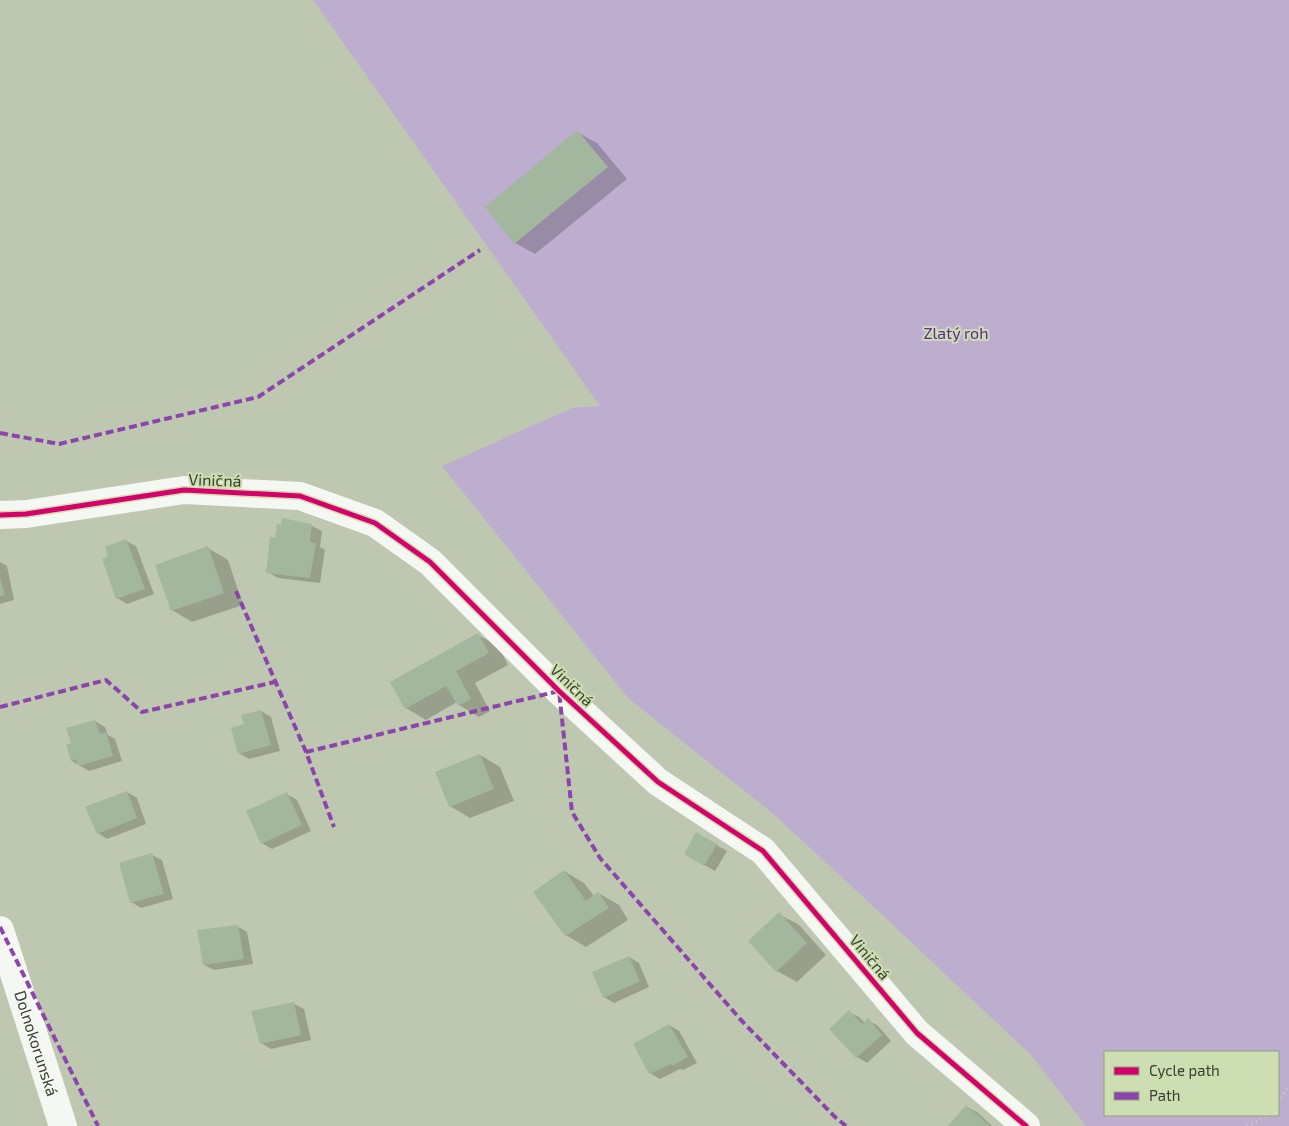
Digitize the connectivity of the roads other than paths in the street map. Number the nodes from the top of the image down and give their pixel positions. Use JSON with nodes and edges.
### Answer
{"nodes":[{"id":1,"x":0,"y":514,"type":"edge"},
{"id":2,"x":0,"y":930,"type":"edge"},
{"id":3,"x":63,"y":1126,"type":"edge"},
{"id":4,"x":1026,"y":1126,"type":"edge"}],
"edges":[{"from":1,"to":4,"type":"lane","name":"Viničná"},
{"from":2,"to":3,"type":"lane","name":"Dolnokorunská"}]}
